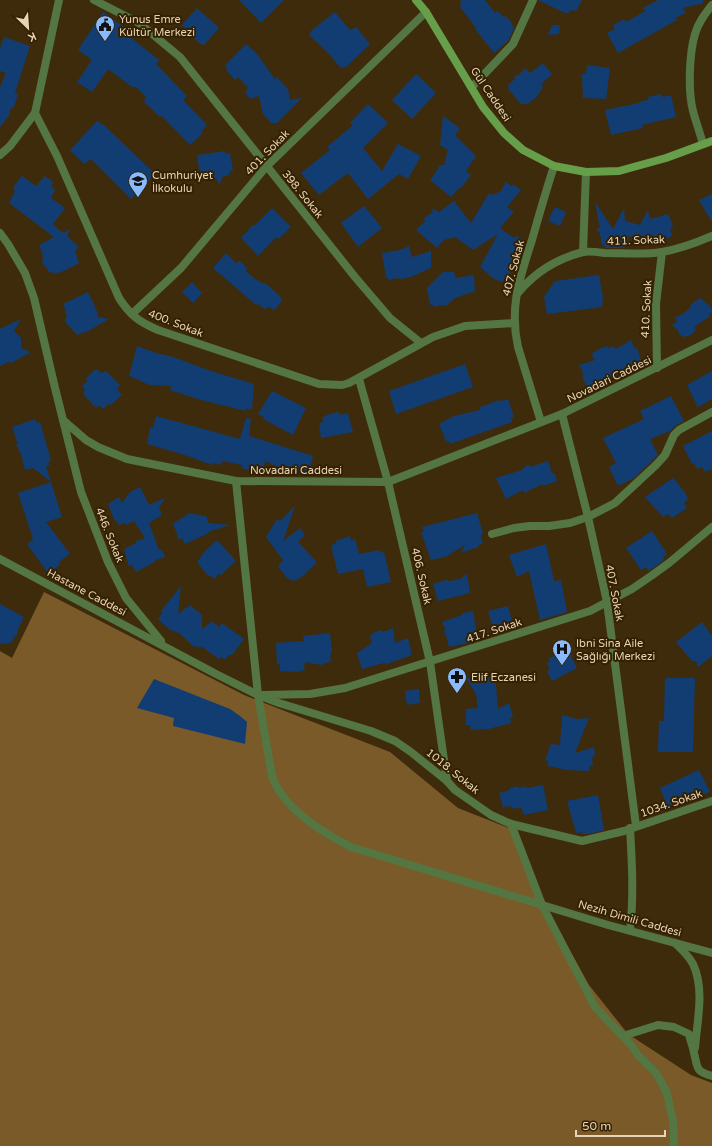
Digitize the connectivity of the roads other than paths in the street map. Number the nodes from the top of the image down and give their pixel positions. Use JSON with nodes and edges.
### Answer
{"nodes":[{"id":1,"x":59,"y":0,"type":"edge"},
{"id":2,"x":94,"y":0,"type":"edge"},
{"id":3,"x":416,"y":0,"type":"edge"},
{"id":4,"x":533,"y":0,"type":"edge"},
{"id":5,"x":712,"y":5,"type":"edge"},
{"id":6,"x":426,"y":12,"type":"junction"},
{"id":7,"x":472,"y":87,"type":"junction"},
{"id":8,"x":35,"y":113,"type":"junction"},
{"id":9,"x":712,"y":141,"type":"edge"},
{"id":10,"x":703,"y":144,"type":"junction"},
{"id":11,"x":0,"y":155,"type":"edge"},
{"id":12,"x":554,"y":166,"type":"junction"},
{"id":13,"x":266,"y":167,"type":"junction"},
{"id":14,"x":586,"y":172,"type":"junction"},
{"id":15,"x":0,"y":233,"type":"edge"},
{"id":16,"x":712,"y":236,"type":"edge"},
{"id":17,"x":583,"y":252,"type":"junction"},
{"id":18,"x":662,"y":252,"type":"junction"},
{"id":19,"x":516,"y":295,"type":"junction"},
{"id":20,"x":132,"y":314,"type":"junction"},
{"id":21,"x":515,"y":323,"type":"junction"},
{"id":22,"x":712,"y":340,"type":"edge"},
{"id":23,"x":421,"y":343,"type":"junction"},
{"id":24,"x":657,"y":368,"type":"junction"},
{"id":25,"x":359,"y":379,"type":"junction"},
{"id":26,"x":712,"y":412,"type":"edge"},
{"id":27,"x":562,"y":414,"type":"junction"},
{"id":28,"x":63,"y":420,"type":"junction"},
{"id":29,"x":541,"y":422,"type":"junction"},
{"id":30,"x":236,"y":481,"type":"junction"},
{"id":31,"x":388,"y":482,"type":"junction"},
{"id":32,"x":588,"y":517,"type":"junction"},
{"id":33,"x":712,"y":526,"type":"edge"},
{"id":34,"x":492,"y":534,"type":"dead end"},
{"id":35,"x":0,"y":559,"type":"edge"},
{"id":36,"x":607,"y":602,"type":"junction"},
{"id":37,"x":164,"y":645,"type":"junction"},
{"id":38,"x":430,"y":662,"type":"junction"},
{"id":39,"x":258,"y":695,"type":"junction"},
{"id":40,"x":447,"y":781,"type":"junction"},
{"id":41,"x":712,"y":801,"type":"edge"},
{"id":42,"x":511,"y":824,"type":"junction"},
{"id":43,"x":633,"y":828,"type":"junction"},
{"id":44,"x":542,"y":904,"type":"junction"},
{"id":45,"x":630,"y":930,"type":"junction"},
{"id":46,"x":675,"y":942,"type":"junction"},
{"id":47,"x":712,"y":953,"type":"edge"},
{"id":48,"x":623,"y":1036,"type":"junction"},
{"id":49,"x":694,"y":1053,"type":"junction"},
{"id":50,"x":712,"y":1076,"type":"edge"},
{"id":51,"x":673,"y":1146,"type":"edge"}],
"edges":[{"from":1,"to":8,"type":"street"},
{"from":2,"to":13,"type":"street","name":"398. Sokak"},
{"from":3,"to":6,"type":"main road","name":"Gül Caddesi"},
{"from":4,"to":7,"type":"street"},
{"from":5,"to":10,"type":"street"},
{"from":6,"to":7,"type":"main road","name":"Gül Caddesi"},
{"from":6,"to":13,"type":"street","name":"401. Sokak"},
{"from":7,"to":12,"type":"main road","name":"Gül Caddesi"},
{"from":8,"to":11,"type":"street"},
{"from":8,"to":20,"type":"street","name":"400. Sokak"},
{"from":9,"to":10,"type":"main road","name":"Gül Caddesi"},
{"from":10,"to":14,"type":"main road","name":"Gül Caddesi"},
{"from":12,"to":14,"type":"main road","name":"Gül Caddesi"},
{"from":12,"to":19,"type":"street","name":"407. Sokak"},
{"from":13,"to":20,"type":"street","name":"401. Sokak"},
{"from":13,"to":23,"type":"street","name":"398. Sokak"},
{"from":14,"to":17,"type":"street"},
{"from":15,"to":28,"type":"street"},
{"from":16,"to":18,"type":"street","name":"411. Sokak"},
{"from":17,"to":18,"type":"street","name":"411. Sokak"},
{"from":17,"to":19,"type":"street","name":"411. Sokak"},
{"from":18,"to":24,"type":"street","name":"410. Sokak"},
{"from":19,"to":21,"type":"street","name":"407. Sokak"},
{"from":20,"to":25,"type":"street","name":"400. Sokak"},
{"from":21,"to":23,"type":"street"},
{"from":21,"to":29,"type":"street","name":"407. Sokak"},
{"from":22,"to":24,"type":"street","name":"Novadari Caddesi"},
{"from":23,"to":25,"type":"street","name":"400. Sokak"},
{"from":24,"to":27,"type":"street","name":"Novadari Caddesi"},
{"from":25,"to":31,"type":"street","name":"406. Sokak"},
{"from":26,"to":32,"type":"street"},
{"from":27,"to":29,"type":"street","name":"Novadari Caddesi"},
{"from":27,"to":32,"type":"street","name":"407. Sokak"},
{"from":28,"to":30,"type":"street","name":"Novadari Caddesi"},
{"from":28,"to":37,"type":"street","name":"446. Sokak"},
{"from":29,"to":31,"type":"street","name":"Novadari Caddesi"},
{"from":30,"to":31,"type":"street","name":"Novadari Caddesi"},
{"from":30,"to":39,"type":"street","name":"Nezih Dimili Caddesi"},
{"from":31,"to":38,"type":"street","name":"406. Sokak"},
{"from":32,"to":34,"type":"street"},
{"from":32,"to":36,"type":"street","name":"407. Sokak"},
{"from":33,"to":36,"type":"street","name":"417. Sokak"},
{"from":35,"to":37,"type":"street","name":"Hastane Caddesi"},
{"from":36,"to":38,"type":"street","name":"417. Sokak"},
{"from":36,"to":43,"type":"street","name":"407. Sokak"},
{"from":37,"to":39,"type":"street","name":"Hastane Caddesi"},
{"from":38,"to":39,"type":"street","name":"417. Sokak"},
{"from":38,"to":40,"type":"street","name":"406. Sokak"},
{"from":39,"to":40,"type":"street","name":"1018. Sokak"},
{"from":39,"to":44,"type":"street","name":"Nezih Dimili Caddesi"},
{"from":40,"to":42,"type":"street","name":"1018. Sokak"},
{"from":41,"to":43,"type":"street","name":"1034. Sokak"},
{"from":42,"to":43,"type":"street","name":"1018. Sokak"},
{"from":42,"to":44,"type":"street"},
{"from":43,"to":45,"type":"street","name":"407. Sokak"},
{"from":44,"to":45,"type":"street","name":"Nezih Dimili Caddesi"},
{"from":44,"to":48,"type":"street"},
{"from":45,"to":46,"type":"street","name":"Nezih Dimili Caddesi"},
{"from":46,"to":47,"type":"street","name":"Nezih Dimili Caddesi"},
{"from":46,"to":49,"type":"street"},
{"from":48,"to":49,"type":"street"},
{"from":48,"to":51,"type":"street"},
{"from":49,"to":50,"type":"street"}]}
